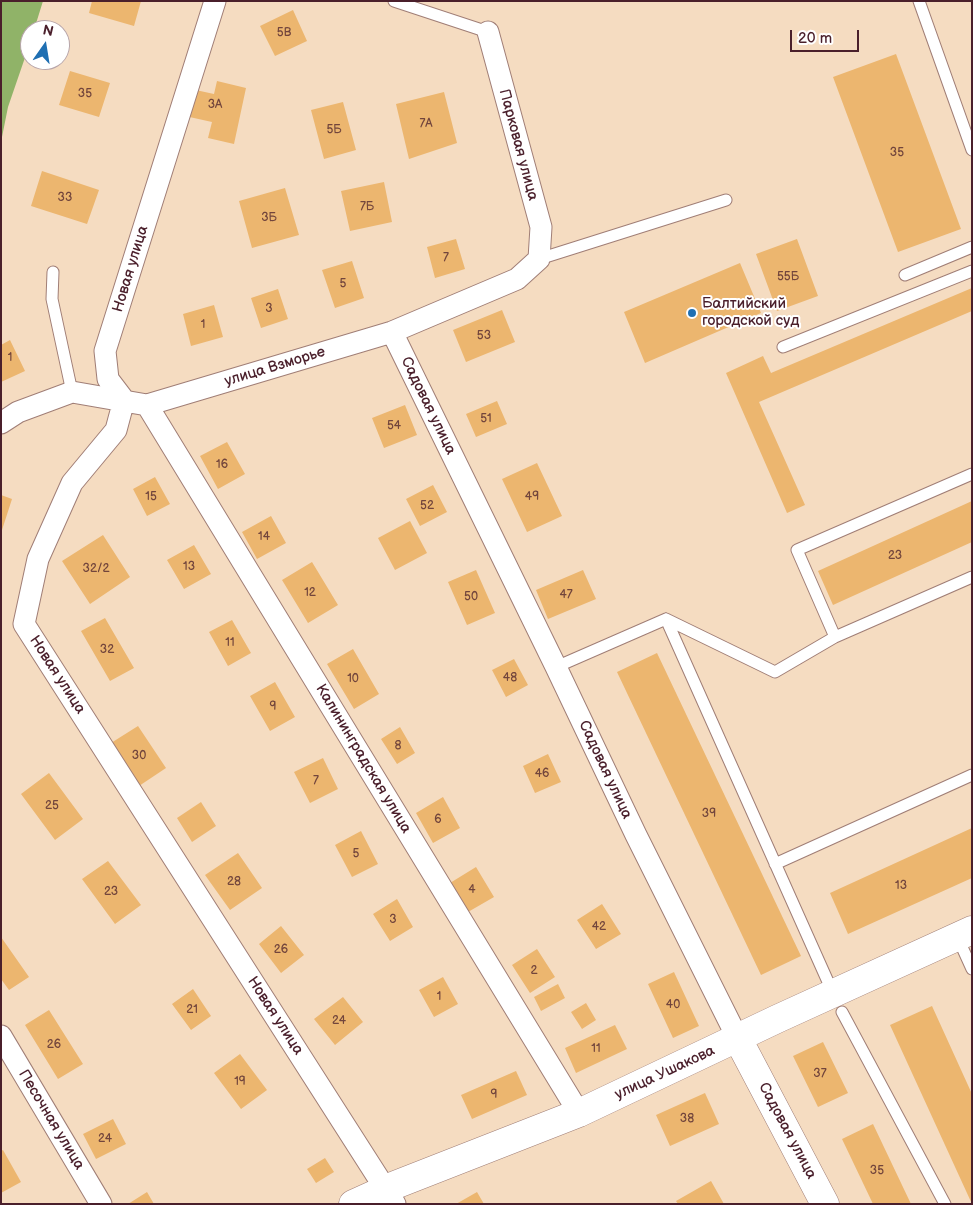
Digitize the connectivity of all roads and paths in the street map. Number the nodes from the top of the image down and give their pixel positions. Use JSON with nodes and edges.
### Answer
{"nodes":[{"id":1,"x":215,"y":1,"type":"edge"},
{"id":2,"x":394,"y":1,"type":"edge"},
{"id":3,"x":919,"y":1,"type":"edge"},
{"id":4,"x":488,"y":32,"type":"joint"},
{"id":5,"x":972,"y":150,"type":"edge"},
{"id":6,"x":726,"y":200,"type":"dead end"},
{"id":7,"x":972,"y":247,"type":"edge"},
{"id":8,"x":539,"y":259,"type":"junction"},
{"id":9,"x":972,"y":271,"type":"edge"},
{"id":10,"x":53,"y":272,"type":"dead end"},
{"id":11,"x":905,"y":275,"type":"dead end"},
{"id":12,"x":392,"y":332,"type":"junction"},
{"id":13,"x":784,"y":347,"type":"dead end"},
{"id":14,"x":72,"y":392,"type":"junction"},
{"id":15,"x":124,"y":400,"type":"junction"},
{"id":16,"x":147,"y":405,"type":"junction"},
{"id":17,"x":1,"y":423,"type":"edge"},
{"id":18,"x":972,"y":474,"type":"edge"},
{"id":19,"x":972,"y":577,"type":"edge"},
{"id":20,"x":666,"y":618,"type":"junction"},
{"id":21,"x":835,"y":638,"type":"junction"},
{"id":22,"x":556,"y":667,"type":"junction"},
{"id":23,"x":972,"y":775,"type":"edge"},
{"id":24,"x":775,"y":864,"type":"junction"},
{"id":25,"x":964,"y":933,"type":"edge"},
{"id":26,"x":972,"y":969,"type":"edge"},
{"id":27,"x":837,"y":1003,"type":"junction"},
{"id":28,"x":1,"y":1036,"type":"edge"},
{"id":29,"x":738,"y":1038,"type":"junction"},
{"id":30,"x":579,"y":1113,"type":"junction"},
{"id":31,"x":390,"y":1197,"type":"edge"},
{"id":32,"x":101,"y":1204,"type":"edge"},
{"id":33,"x":353,"y":1204,"type":"edge"},
{"id":34,"x":825,"y":1204,"type":"edge"},
{"id":35,"x":945,"y":1204,"type":"edge"}],
"edges":[{"from":1,"to":15,"type":"street","name":"Новая улица"},
{"from":2,"to":4,"type":"lane"},
{"from":3,"to":5,"type":"lane"},
{"from":4,"to":8,"type":"street","name":"Парковая улица"},
{"from":6,"to":8,"type":"lane"},
{"from":7,"to":11,"type":"lane"},
{"from":8,"to":12,"type":"street","name":"улица Взморье"},
{"from":9,"to":13,"type":"lane"},
{"from":10,"to":14,"type":"lane"},
{"from":12,"to":16,"type":"street","name":"улица Взморье"},
{"from":12,"to":22,"type":"street","name":"Садовая улица"},
{"from":14,"to":15,"type":"street","name":"улица Взморье"},
{"from":14,"to":17,"type":"street","name":"улица Взморье"},
{"from":15,"to":16,"type":"street","name":"улица Взморье"},
{"from":15,"to":31,"type":"street","name":"Новая улица"},
{"from":16,"to":30,"type":"street","name":"Калининградская улица"},
{"from":18,"to":21,"type":"lane"},
{"from":19,"to":21,"type":"lane"},
{"from":20,"to":21,"type":"lane"},
{"from":20,"to":22,"type":"lane"},
{"from":20,"to":24,"type":"lane"},
{"from":22,"to":29,"type":"street","name":"Садовая улица"},
{"from":23,"to":24,"type":"lane"},
{"from":24,"to":27,"type":"lane"},
{"from":25,"to":26,"type":"lane"},
{"from":25,"to":27,"type":"street","name":"улица Ушакова"},
{"from":27,"to":29,"type":"street","name":"улица Ушакова"},
{"from":27,"to":35,"type":"lane"},
{"from":28,"to":32,"type":"street","name":"Песочная улица"},
{"from":29,"to":30,"type":"street","name":"улица Ушакова"},
{"from":29,"to":34,"type":"street","name":"Садовая улица"},
{"from":30,"to":31,"type":"street","name":"улица Ушакова"},
{"from":31,"to":33,"type":"street","name":"улица Ушакова"}]}
